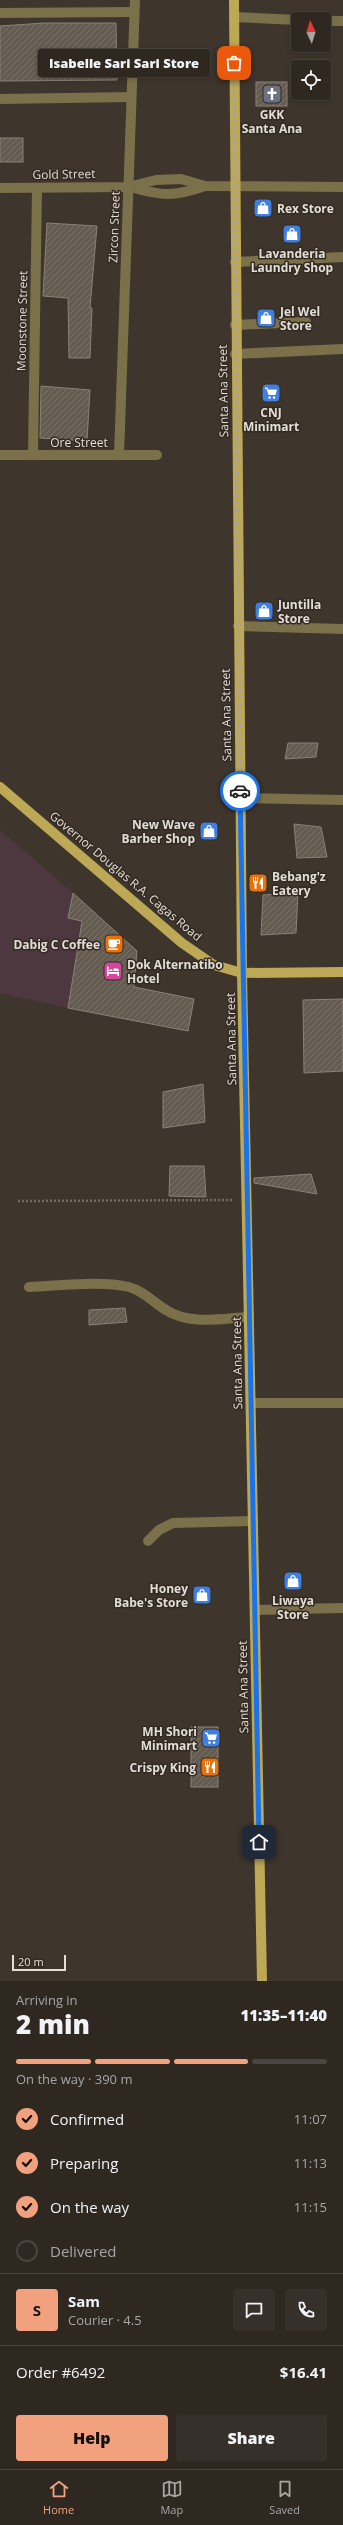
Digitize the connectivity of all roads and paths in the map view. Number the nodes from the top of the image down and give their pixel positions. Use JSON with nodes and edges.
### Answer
{"nodes":[{"id":1,"x":135,"y":0,"type":"edge"},
{"id":2,"x":234,"y":0,"type":"edge"},
{"id":3,"x":134,"y":12,"type":"junction"},
{"id":4,"x":0,"y":13,"type":"edge"},
{"id":5,"x":234,"y":17,"type":"junction"},
{"id":6,"x":291,"y":20,"type":"edge"},
{"id":7,"x":331,"y":21,"type":"edge"},
{"id":8,"x":343,"y":21,"type":"edge"},
{"id":9,"x":131,"y":97,"type":"junction"},
{"id":10,"x":0,"y":99,"type":"edge"},
{"id":11,"x":235,"y":185,"type":"junction"},
{"id":12,"x":205,"y":186,"type":"junction"},
{"id":13,"x":128,"y":187,"type":"junction"},
{"id":14,"x":0,"y":188,"type":"edge"},
{"id":15,"x":37,"y":188,"type":"junction"},
{"id":16,"x":343,"y":188,"type":"edge"},
{"id":17,"x":343,"y":257,"type":"edge"},
{"id":18,"x":235,"y":262,"type":"junction"},
{"id":19,"x":306,"y":322,"type":"dead end"},
{"id":20,"x":235,"y":325,"type":"junction"},
{"id":21,"x":343,"y":349,"type":"edge"},
{"id":22,"x":235,"y":354,"type":"junction"},
{"id":23,"x":0,"y":455,"type":"edge"},
{"id":24,"x":33,"y":455,"type":"junction"},
{"id":25,"x":119,"y":455,"type":"junction"},
{"id":26,"x":157,"y":455,"type":"dead end"},
{"id":27,"x":238,"y":626,"type":"junction"},
{"id":28,"x":343,"y":629,"type":"edge"},
{"id":29,"x":0,"y":787,"type":"edge"},
{"id":30,"x":240,"y":798,"type":"junction"},
{"id":31,"x":343,"y":800,"type":"edge"},
{"id":32,"x":343,"y":972,"type":"edge"},
{"id":33,"x":242,"y":973,"type":"junction"},
{"id":34,"x":247,"y":1200,"type":"junction"},
{"id":35,"x":18,"y":1201,"type":"dead end"},
{"id":36,"x":29,"y":1287,"type":"dead end"},
{"id":37,"x":249,"y":1317,"type":"junction"},
{"id":38,"x":251,"y":1403,"type":"junction"},
{"id":39,"x":343,"y":1403,"type":"edge"},
{"id":40,"x":253,"y":1521,"type":"junction"},
{"id":41,"x":148,"y":1542,"type":"dead end"},
{"id":42,"x":343,"y":1608,"type":"edge"},
{"id":43,"x":255,"y":1610,"type":"junction"},
{"id":44,"x":262,"y":1981,"type":"edge"}],
"edges":[{"from":1,"to":3,"type":"street","name":"Zircon Street"},
{"from":2,"to":5,"type":"main road","name":"Santa Ana Street"},
{"from":3,"to":4,"type":"street"},
{"from":3,"to":9,"type":"street","name":"Zircon Street"},
{"from":5,"to":6,"type":"street"},
{"from":5,"to":11,"type":"main road","name":"Santa Ana Street"},
{"from":7,"to":8,"type":"street"},
{"from":9,"to":10,"type":"street"},
{"from":9,"to":13,"type":"street","name":"Zircon Street"},
{"from":11,"to":12,"type":"street","name":"Gold Street"},
{"from":11,"to":16,"type":"street","name":"Gold Street"},
{"from":11,"to":18,"type":"main road","name":"Santa Ana Street"},
{"from":12,"to":13,"type":"street","name":"Gold Street"},
{"from":12,"to":13,"type":"street","name":"Gold Street"},
{"from":13,"to":15,"type":"street","name":"Gold Street"},
{"from":13,"to":25,"type":"street","name":"Zircon Street"},
{"from":14,"to":15,"type":"street","name":"Gold Street"},
{"from":15,"to":24,"type":"street","name":"Moonstone Street"},
{"from":17,"to":18,"type":"street"},
{"from":18,"to":20,"type":"main road","name":"Santa Ana Street"},
{"from":19,"to":20,"type":"street"},
{"from":20,"to":22,"type":"main road","name":"Santa Ana Street"},
{"from":21,"to":22,"type":"street"},
{"from":22,"to":27,"type":"main road","name":"Santa Ana Street"},
{"from":23,"to":24,"type":"street","name":"Ore Street"},
{"from":24,"to":25,"type":"street","name":"Ore Street"},
{"from":25,"to":26,"type":"street","name":"Ore Street"},
{"from":27,"to":28,"type":"street"},
{"from":27,"to":30,"type":"main road","name":"Santa Ana Street"},
{"from":29,"to":33,"type":"main road","name":"Governor Douglas R.A. Cagas Road"},
{"from":30,"to":31,"type":"street"},
{"from":30,"to":33,"type":"main road","name":"Santa Ana Street"},
{"from":32,"to":33,"type":"main road","name":"Governor Douglas R.A. Cagas Road"},
{"from":33,"to":34,"type":"main road","name":"Santa Ana Street"},
{"from":34,"to":35,"type":"path"},
{"from":34,"to":37,"type":"main road","name":"Santa Ana Street"},
{"from":36,"to":37,"type":"street"},
{"from":37,"to":38,"type":"main road","name":"Santa Ana Street"},
{"from":38,"to":39,"type":"street"},
{"from":38,"to":40,"type":"main road","name":"Santa Ana Street"},
{"from":40,"to":41,"type":"street"},
{"from":40,"to":43,"type":"main road","name":"Santa Ana Street"},
{"from":42,"to":43,"type":"street"},
{"from":43,"to":44,"type":"main road","name":"Santa Ana Street"}]}
